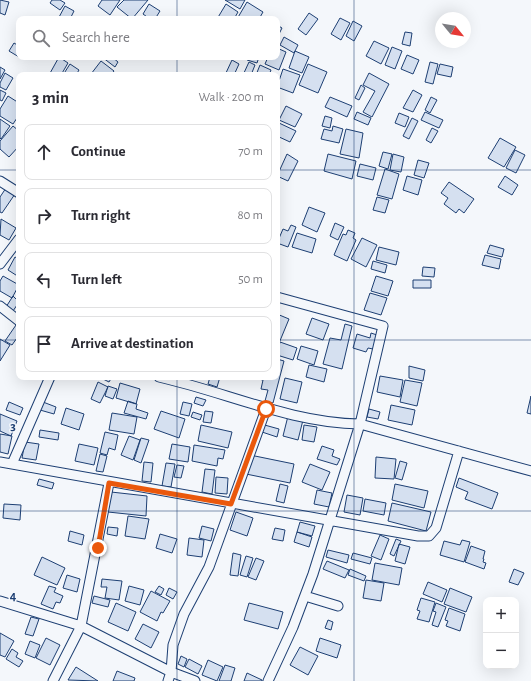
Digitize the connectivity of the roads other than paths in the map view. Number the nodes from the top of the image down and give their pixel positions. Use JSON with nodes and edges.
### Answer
{"nodes":[{"id":1,"x":0,"y":181,"type":"edge"},
{"id":2,"x":16,"y":191,"type":"edge"},
{"id":3,"x":16,"y":243,"type":"edge"},
{"id":4,"x":0,"y":264,"type":"edge"},
{"id":5,"x":280,"y":298,"type":"edge"},
{"id":6,"x":0,"y":306,"type":"edge"},
{"id":7,"x":16,"y":319,"type":"edge"},
{"id":8,"x":49,"y":380,"type":"edge"},
{"id":9,"x":169,"y":380,"type":"edge"},
{"id":10,"x":266,"y":409,"type":"junction"},
{"id":11,"x":360,"y":424,"type":"junction"},
{"id":12,"x":459,"y":451,"type":"junction"},
{"id":13,"x":0,"y":462,"type":"edge"},
{"id":14,"x":12,"y":464,"type":"junction"},
{"id":15,"x":531,"y":471,"type":"edge"},
{"id":16,"x":109,"y":483,"type":"junction"},
{"id":17,"x":231,"y":504,"type":"junction"},
{"id":18,"x":330,"y":521,"type":"junction"},
{"id":19,"x":305,"y":596,"type":"junction"},
{"id":20,"x":0,"y":601,"type":"edge"},
{"id":21,"x":338,"y":606,"type":"dead end"},
{"id":22,"x":81,"y":626,"type":"junction"},
{"id":23,"x":170,"y":677,"type":"edge"},
{"id":24,"x":53,"y":681,"type":"edge"},
{"id":25,"x":195,"y":681,"type":"edge"},
{"id":26,"x":268,"y":681,"type":"edge"}],
"edges":[{"from":1,"to":2,"type":"street"},
{"from":3,"to":4,"type":"street"},
{"from":5,"to":11,"type":"street"},
{"from":6,"to":7,"type":"street"},
{"from":8,"to":14,"type":"street"},
{"from":9,"to":10,"type":"street"},
{"from":10,"to":11,"type":"street"},
{"from":10,"to":17,"type":"street"},
{"from":11,"to":12,"type":"street"},
{"from":11,"to":18,"type":"street"},
{"from":12,"to":15,"type":"street"},
{"from":12,"to":18,"type":"street"},
{"from":13,"to":14,"type":"street"},
{"from":14,"to":16,"type":"street"},
{"from":16,"to":17,"type":"street"},
{"from":16,"to":22,"type":"street"},
{"from":17,"to":18,"type":"street"},
{"from":17,"to":23,"type":"street"},
{"from":18,"to":19,"type":"street"},
{"from":19,"to":21,"type":"street"},
{"from":19,"to":26,"type":"street"},
{"from":20,"to":22,"type":"street"},
{"from":22,"to":23,"type":"street"},
{"from":22,"to":24,"type":"street"},
{"from":23,"to":25,"type":"street"}]}
